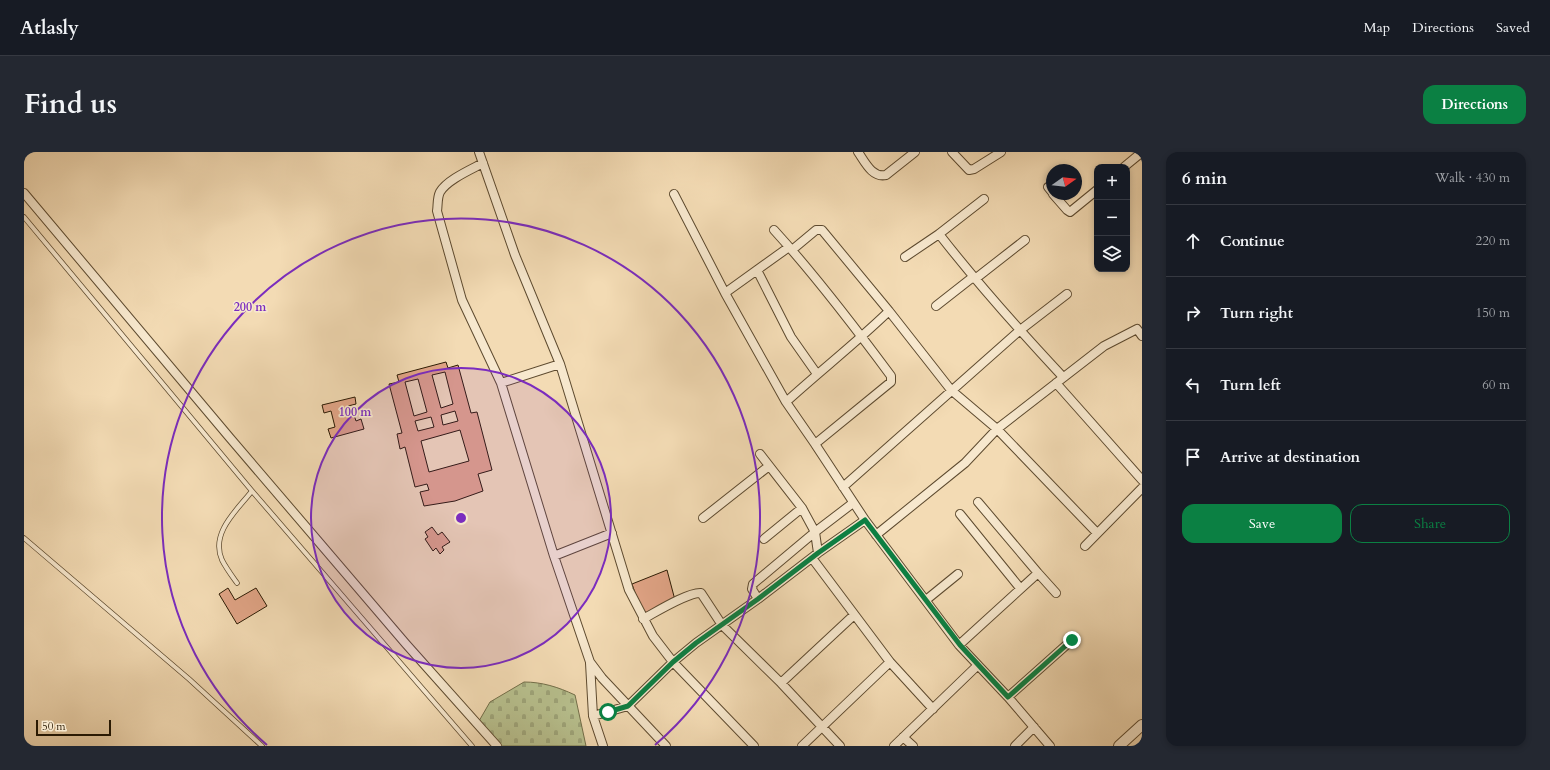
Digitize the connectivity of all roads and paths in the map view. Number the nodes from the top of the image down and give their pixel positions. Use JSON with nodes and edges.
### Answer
{"nodes":[{"id":1,"x":479,"y":152,"type":"edge"},
{"id":2,"x":858,"y":152,"type":"edge"},
{"id":3,"x":915,"y":152,"type":"edge"},
{"id":4,"x":952,"y":152,"type":"edge"},
{"id":5,"x":1001,"y":152,"type":"edge"},
{"id":6,"x":1141,"y":153,"type":"edge"},
{"id":7,"x":483,"y":163,"type":"junction"},
{"id":8,"x":1128,"y":164,"type":"edge"},
{"id":9,"x":1094,"y":192,"type":"edge"},
{"id":10,"x":24,"y":193,"type":"edge"},
{"id":11,"x":674,"y":194,"type":"dead end"},
{"id":12,"x":984,"y":199,"type":"dead end"},
{"id":13,"x":1059,"y":200,"type":"edge"},
{"id":14,"x":24,"y":217,"type":"edge"},
{"id":15,"x":774,"y":230,"type":"dead end"},
{"id":16,"x":939,"y":234,"type":"junction"},
{"id":17,"x":1025,"y":240,"type":"dead end"},
{"id":18,"x":790,"y":249,"type":"junction"},
{"id":19,"x":905,"y":257,"type":"dead end"},
{"id":20,"x":757,"y":270,"type":"junction"},
{"id":21,"x":974,"y":278,"type":"junction"},
{"id":22,"x":725,"y":293,"type":"junction"},
{"id":23,"x":1066,"y":294,"type":"dead end"},
{"id":24,"x":936,"y":306,"type":"dead end"},
{"id":25,"x":889,"y":311,"type":"junction"},
{"id":26,"x":1019,"y":331,"type":"junction"},
{"id":27,"x":1142,"y":336,"type":"edge"},
{"id":28,"x":862,"y":337,"type":"junction"},
{"id":29,"x":560,"y":364,"type":"junction"},
{"id":30,"x":817,"y":374,"type":"junction"},
{"id":31,"x":1063,"y":377,"type":"junction"},
{"id":32,"x":1056,"y":383,"type":"junction"},
{"id":33,"x":501,"y":384,"type":"junction"},
{"id":34,"x":951,"y":390,"type":"junction"},
{"id":35,"x":786,"y":402,"type":"junction"},
{"id":36,"x":997,"y":429,"type":"junction"},
{"id":37,"x":815,"y":444,"type":"junction"},
{"id":38,"x":760,"y":454,"type":"dead end"},
{"id":39,"x":769,"y":466,"type":"junction"},
{"id":40,"x":1142,"y":480,"type":"edge"},
{"id":41,"x":843,"y":487,"type":"junction"},
{"id":42,"x":1142,"y":488,"type":"edge"},
{"id":43,"x":252,"y":491,"type":"junction"},
{"id":44,"x":978,"y":502,"type":"dead end"},
{"id":45,"x":853,"y":503,"type":"junction"},
{"id":46,"x":802,"y":508,"type":"junction"},
{"id":47,"x":960,"y":514,"type":"dead end"},
{"id":48,"x":703,"y":518,"type":"dead end"},
{"id":49,"x":865,"y":520,"type":"junction"},
{"id":50,"x":815,"y":532,"type":"junction"},
{"id":51,"x":612,"y":533,"type":"junction"},
{"id":52,"x":1097,"y":533,"type":"junction"},
{"id":53,"x":876,"y":535,"type":"junction"},
{"id":54,"x":24,"y":538,"type":"edge"},
{"id":55,"x":764,"y":539,"type":"dead end"},
{"id":56,"x":1084,"y":546,"type":"dead end"},
{"id":57,"x":815,"y":555,"type":"junction"},
{"id":58,"x":554,"y":556,"type":"junction"},
{"id":59,"x":1038,"y":573,"type":"junction"},
{"id":60,"x":958,"y":574,"type":"dead end"},
{"id":61,"x":237,"y":584,"type":"dead end"},
{"id":62,"x":1020,"y":588,"type":"junction"},
{"id":63,"x":1056,"y":593,"type":"dead end"},
{"id":64,"x":758,"y":599,"type":"junction"},
{"id":65,"x":926,"y":600,"type":"junction"},
{"id":66,"x":854,"y":615,"type":"junction"},
{"id":67,"x":643,"y":619,"type":"junction"},
{"id":68,"x":722,"y":625,"type":"junction"},
{"id":69,"x":1072,"y":640,"type":"dead end"},
{"id":70,"x":960,"y":645,"type":"junction"},
{"id":71,"x":590,"y":662,"type":"junction"},
{"id":72,"x":673,"y":662,"type":"junction"},
{"id":73,"x":890,"y":662,"type":"junction"},
{"id":74,"x":978,"y":665,"type":"junction"},
{"id":75,"x":781,"y":683,"type":"junction"},
{"id":76,"x":1008,"y":697,"type":"junction"},
{"id":77,"x":628,"y":706,"type":"junction"},
{"id":78,"x":933,"y":709,"type":"junction"},
{"id":79,"x":593,"y":716,"type":"junction"},
{"id":80,"x":1142,"y":725,"type":"edge"},
{"id":81,"x":1034,"y":727,"type":"junction"},
{"id":82,"x":822,"y":728,"type":"junction"},
{"id":83,"x":903,"y":737,"type":"junction"},
{"id":84,"x":1125,"y":744,"type":"edge"},
{"id":85,"x":262,"y":746,"type":"edge"},
{"id":86,"x":472,"y":746,"type":"edge"},
{"id":87,"x":497,"y":746,"type":"edge"},
{"id":88,"x":603,"y":746,"type":"edge"},
{"id":89,"x":666,"y":746,"type":"edge"},
{"id":90,"x":754,"y":746,"type":"edge"},
{"id":91,"x":802,"y":746,"type":"edge"},
{"id":92,"x":840,"y":746,"type":"edge"},
{"id":93,"x":894,"y":746,"type":"edge"},
{"id":94,"x":913,"y":746,"type":"edge"},
{"id":95,"x":1015,"y":746,"type":"edge"},
{"id":96,"x":1050,"y":746,"type":"edge"}],
"edges":[{"from":1,"to":7,"type":"street"},
{"from":2,"to":3,"type":"street"},
{"from":4,"to":5,"type":"street"},
{"from":6,"to":8,"type":"street"},
{"from":7,"to":29,"type":"street"},
{"from":7,"to":33,"type":"street"},
{"from":9,"to":13,"type":"street"},
{"from":10,"to":87,"type":"street"},
{"from":11,"to":22,"type":"street"},
{"from":12,"to":16,"type":"street"},
{"from":14,"to":43,"type":"lane"},
{"from":15,"to":18,"type":"street"},
{"from":16,"to":19,"type":"street"},
{"from":16,"to":21,"type":"street"},
{"from":17,"to":21,"type":"street"},
{"from":18,"to":20,"type":"street"},
{"from":18,"to":25,"type":"street"},
{"from":18,"to":28,"type":"street"},
{"from":20,"to":22,"type":"street"},
{"from":20,"to":30,"type":"street"},
{"from":21,"to":24,"type":"street"},
{"from":21,"to":26,"type":"street"},
{"from":22,"to":35,"type":"street"},
{"from":23,"to":26,"type":"street"},
{"from":25,"to":28,"type":"street"},
{"from":25,"to":34,"type":"street"},
{"from":26,"to":31,"type":"street"},
{"from":26,"to":34,"type":"street"},
{"from":27,"to":31,"type":"street"},
{"from":28,"to":30,"type":"street"},
{"from":28,"to":37,"type":"street"},
{"from":29,"to":33,"type":"street"},
{"from":29,"to":51,"type":"street"},
{"from":30,"to":35,"type":"street"},
{"from":31,"to":32,"type":"street"},
{"from":32,"to":36,"type":"street"},
{"from":32,"to":40,"type":"street"},
{"from":33,"to":58,"type":"street"},
{"from":34,"to":36,"type":"street"},
{"from":34,"to":41,"type":"street"},
{"from":35,"to":37,"type":"street"},
{"from":36,"to":52,"type":"street"},
{"from":36,"to":53,"type":"street"},
{"from":37,"to":41,"type":"street"},
{"from":38,"to":39,"type":"street"},
{"from":39,"to":46,"type":"street"},
{"from":39,"to":48,"type":"street"},
{"from":41,"to":45,"type":"street"},
{"from":42,"to":52,"type":"street"},
{"from":43,"to":61,"type":"lane"},
{"from":43,"to":86,"type":"lane"},
{"from":44,"to":59,"type":"street"},
{"from":45,"to":49,"type":"street"},
{"from":45,"to":50,"type":"street"},
{"from":46,"to":50,"type":"street"},
{"from":46,"to":55,"type":"street"},
{"from":47,"to":62,"type":"street"},
{"from":49,"to":53,"type":"street"},
{"from":49,"to":57,"type":"street"},
{"from":50,"to":57,"type":"street"},
{"from":50,"to":64,"type":"street"},
{"from":51,"to":58,"type":"street"},
{"from":51,"to":67,"type":"street"},
{"from":52,"to":56,"type":"street"},
{"from":53,"to":65,"type":"street"},
{"from":54,"to":85,"type":"lane"},
{"from":57,"to":64,"type":"street"},
{"from":57,"to":66,"type":"street"},
{"from":58,"to":71,"type":"street"},
{"from":59,"to":62,"type":"street"},
{"from":59,"to":63,"type":"street"},
{"from":60,"to":65,"type":"street"},
{"from":62,"to":70,"type":"street"},
{"from":64,"to":68,"type":"street"},
{"from":65,"to":70,"type":"street"},
{"from":66,"to":73,"type":"street"},
{"from":66,"to":75,"type":"street"},
{"from":67,"to":68,"type":"street"},
{"from":67,"to":72,"type":"street"},
{"from":68,"to":72,"type":"street"},
{"from":68,"to":75,"type":"street"},
{"from":69,"to":76,"type":"street"},
{"from":70,"to":74,"type":"street"},
{"from":71,"to":77,"type":"street"},
{"from":71,"to":79,"type":"street"},
{"from":72,"to":77,"type":"street"},
{"from":72,"to":90,"type":"street"},
{"from":73,"to":78,"type":"street"},
{"from":73,"to":82,"type":"street"},
{"from":74,"to":76,"type":"street"},
{"from":74,"to":78,"type":"street"},
{"from":75,"to":82,"type":"street"},
{"from":76,"to":81,"type":"street"},
{"from":77,"to":79,"type":"street"},
{"from":77,"to":89,"type":"street"},
{"from":78,"to":83,"type":"street"},
{"from":79,"to":88,"type":"street"},
{"from":80,"to":84,"type":"street"},
{"from":81,"to":95,"type":"street"},
{"from":81,"to":96,"type":"street"},
{"from":82,"to":91,"type":"street"},
{"from":82,"to":92,"type":"street"},
{"from":83,"to":93,"type":"street"},
{"from":83,"to":94,"type":"street"}]}
